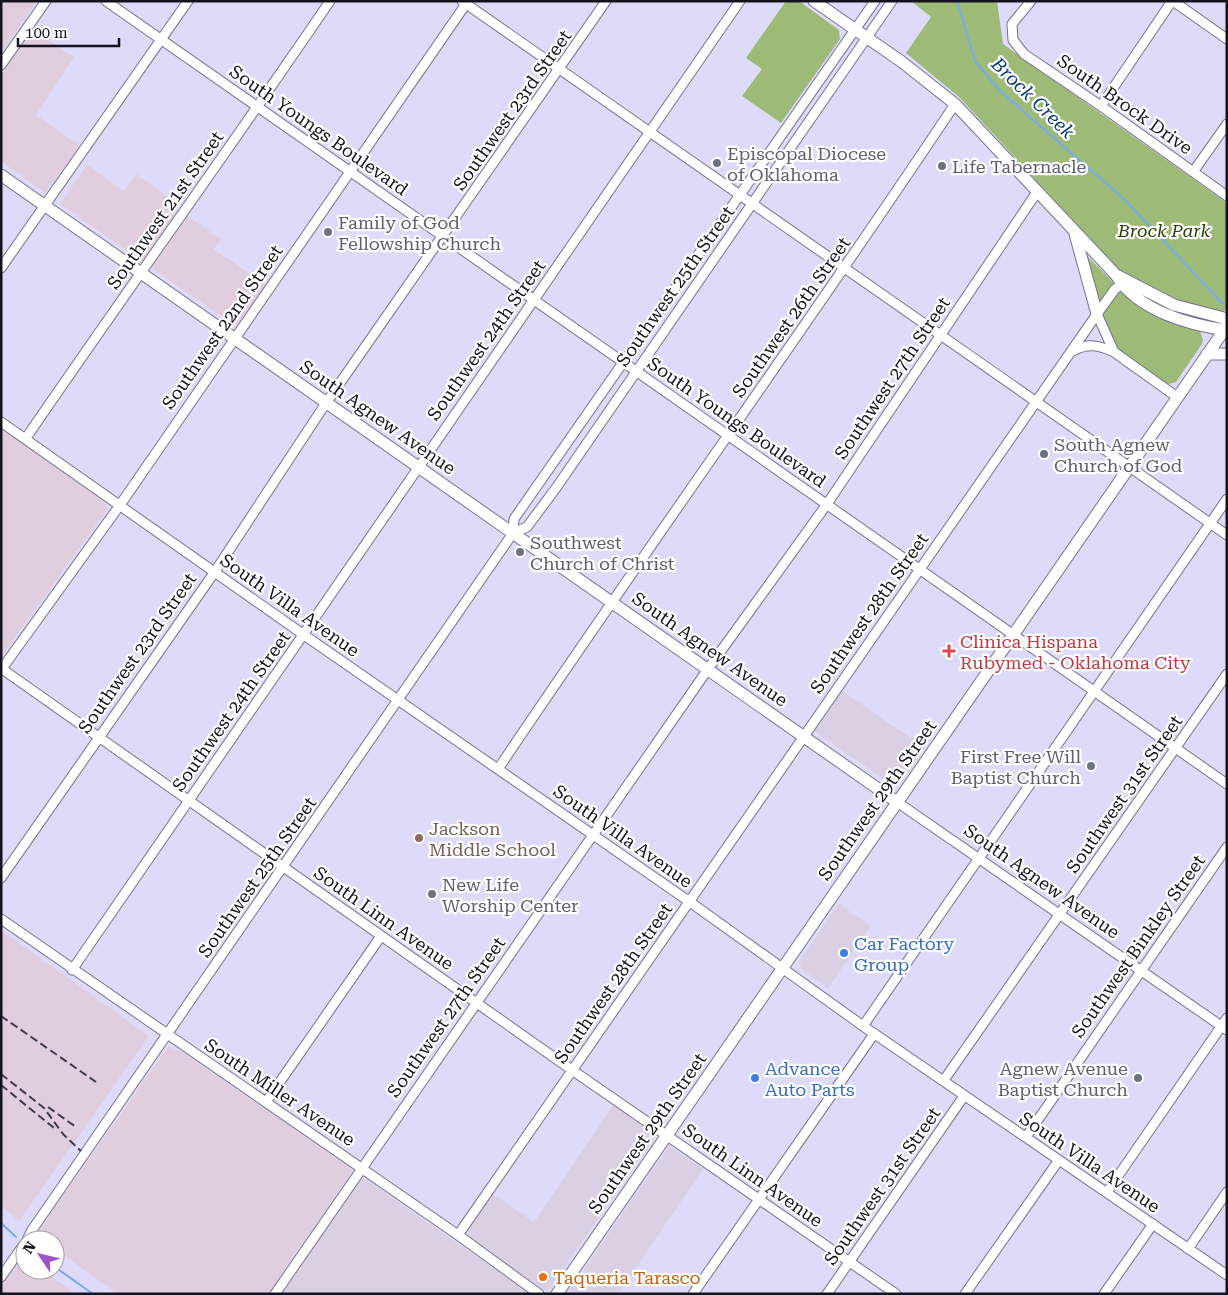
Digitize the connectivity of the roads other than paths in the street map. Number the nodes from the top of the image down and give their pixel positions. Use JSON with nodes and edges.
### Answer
{"nodes":[{"id":1,"x":46,"y":1,"type":"edge"},
{"id":2,"x":106,"y":1,"type":"edge"},
{"id":3,"x":188,"y":1,"type":"edge"},
{"id":4,"x":330,"y":1,"type":"edge"},
{"id":5,"x":606,"y":1,"type":"edge"},
{"id":6,"x":740,"y":1,"type":"edge"},
{"id":7,"x":814,"y":1,"type":"edge"},
{"id":8,"x":875,"y":1,"type":"edge"},
{"id":9,"x":892,"y":1,"type":"edge"},
{"id":10,"x":1031,"y":1,"type":"edge"},
{"id":11,"x":1173,"y":1,"type":"edge"},
{"id":12,"x":465,"y":2,"type":"edge"},
{"id":13,"x":855,"y":30,"type":"junction"},
{"id":14,"x":867,"y":38,"type":"junction"},
{"id":15,"x":1227,"y":39,"type":"edge"},
{"id":16,"x":161,"y":40,"type":"junction"},
{"id":17,"x":1,"y":65,"type":"edge"},
{"id":18,"x":559,"y":70,"type":"junction"},
{"id":19,"x":955,"y":104,"type":"junction"},
{"id":20,"x":258,"y":106,"type":"junction"},
{"id":21,"x":1101,"y":106,"type":"junction"},
{"id":22,"x":1227,"y":124,"type":"edge"},
{"id":23,"x":649,"y":133,"type":"junction"},
{"id":24,"x":351,"y":172,"type":"junction"},
{"id":25,"x":1194,"y":172,"type":"junction"},
{"id":26,"x":1,"y":176,"type":"edge"},
{"id":27,"x":1037,"y":192,"type":"junction"},
{"id":28,"x":739,"y":196,"type":"junction"},
{"id":29,"x":1227,"y":196,"type":"edge"},
{"id":30,"x":751,"y":204,"type":"junction"},
{"id":31,"x":44,"y":205,"type":"junction"},
{"id":32,"x":1074,"y":232,"type":"junction"},
{"id":33,"x":444,"y":236,"type":"junction"},
{"id":34,"x":1,"y":268,"type":"edge"},
{"id":35,"x":845,"y":268,"type":"junction"},
{"id":36,"x":140,"y":272,"type":"junction"},
{"id":37,"x":1118,"y":280,"type":"junction"},
{"id":38,"x":534,"y":300,"type":"junction"},
{"id":39,"x":1097,"y":314,"type":"junction"},
{"id":40,"x":1202,"y":326,"type":"junction"},
{"id":41,"x":1225,"y":328,"type":"edge"},
{"id":42,"x":940,"y":336,"type":"junction"},
{"id":43,"x":234,"y":338,"type":"junction"},
{"id":44,"x":1227,"y":347,"type":"edge"},
{"id":45,"x":1114,"y":352,"type":"junction"},
{"id":46,"x":1070,"y":353,"type":"junction"},
{"id":47,"x":1207,"y":354,"type":"junction"},
{"id":48,"x":1227,"y":354,"type":"edge"},
{"id":49,"x":623,"y":362,"type":"junction"},
{"id":50,"x":636,"y":371,"type":"junction"},
{"id":51,"x":1177,"y":397,"type":"junction"},
{"id":52,"x":326,"y":403,"type":"junction"},
{"id":53,"x":1036,"y":403,"type":"junction"},
{"id":54,"x":1,"y":422,"type":"edge"},
{"id":55,"x":728,"y":435,"type":"junction"},
{"id":56,"x":26,"y":438,"type":"junction"},
{"id":57,"x":418,"y":466,"type":"junction"},
{"id":58,"x":1128,"y":468,"type":"junction"},
{"id":59,"x":1227,"y":499,"type":"edge"},
{"id":60,"x":120,"y":504,"type":"junction"},
{"id":61,"x":827,"y":504,"type":"junction"},
{"id":62,"x":1210,"y":524,"type":"junction"},
{"id":63,"x":513,"y":533,"type":"junction"},
{"id":64,"x":1227,"y":535,"type":"edge"},
{"id":65,"x":919,"y":569,"type":"junction"},
{"id":66,"x":214,"y":572,"type":"junction"},
{"id":67,"x":612,"y":602,"type":"junction"},
{"id":68,"x":304,"y":635,"type":"junction"},
{"id":69,"x":1012,"y":635,"type":"junction"},
{"id":70,"x":708,"y":669,"type":"junction"},
{"id":71,"x":2,"y":670,"type":"edge"},
{"id":72,"x":1227,"y":674,"type":"edge"},
{"id":73,"x":1094,"y":692,"type":"junction"},
{"id":74,"x":399,"y":699,"type":"junction"},
{"id":75,"x":98,"y":736,"type":"junction"},
{"id":76,"x":803,"y":736,"type":"junction"},
{"id":77,"x":1176,"y":749,"type":"junction"},
{"id":78,"x":498,"y":770,"type":"junction"},
{"id":79,"x":1227,"y":784,"type":"edge"},
{"id":80,"x":188,"y":800,"type":"junction"},
{"id":81,"x":897,"y":802,"type":"junction"},
{"id":82,"x":593,"y":836,"type":"junction"},
{"id":83,"x":1227,"y":847,"type":"edge"},
{"id":84,"x":978,"y":858,"type":"junction"},
{"id":85,"x":283,"y":867,"type":"junction"},
{"id":86,"x":1,"y":878,"type":"edge"},
{"id":87,"x":690,"y":902,"type":"junction"},
{"id":88,"x":1060,"y":914,"type":"junction"},
{"id":89,"x":1,"y":919,"type":"edge"},
{"id":90,"x":381,"y":936,"type":"junction"},
{"id":91,"x":782,"y":968,"type":"junction"},
{"id":92,"x":72,"y":970,"type":"junction"},
{"id":93,"x":1140,"y":970,"type":"junction"},
{"id":94,"x":476,"y":1002,"type":"junction"},
{"id":95,"x":1227,"y":1018,"type":"edge"},
{"id":96,"x":863,"y":1026,"type":"junction"},
{"id":97,"x":1224,"y":1028,"type":"edge"},
{"id":98,"x":874,"y":1034,"type":"junction"},
{"id":99,"x":167,"y":1035,"type":"junction"},
{"id":100,"x":572,"y":1070,"type":"junction"},
{"id":101,"x":944,"y":1080,"type":"junction"},
{"id":102,"x":964,"y":1096,"type":"junction"},
{"id":103,"x":266,"y":1102,"type":"junction"},
{"id":104,"x":666,"y":1135,"type":"junction"},
{"id":105,"x":1026,"y":1137,"type":"junction"},
{"id":106,"x":1059,"y":1160,"type":"junction"},
{"id":107,"x":362,"y":1168,"type":"junction"},
{"id":108,"x":1107,"y":1192,"type":"junction"},
{"id":109,"x":1227,"y":1192,"type":"edge"},
{"id":110,"x":759,"y":1198,"type":"junction"},
{"id":111,"x":1153,"y":1224,"type":"junction"},
{"id":112,"x":32,"y":1230,"type":"edge"},
{"id":113,"x":458,"y":1235,"type":"junction"},
{"id":114,"x":1188,"y":1249,"type":"junction"},
{"id":115,"x":15,"y":1257,"type":"edge"},
{"id":116,"x":850,"y":1262,"type":"junction"},
{"id":117,"x":1227,"y":1275,"type":"edge"},
{"id":118,"x":1,"y":1277,"type":"edge"},
{"id":119,"x":275,"y":1294,"type":"edge"},
{"id":120,"x":539,"y":1294,"type":"edge"},
{"id":121,"x":557,"y":1294,"type":"edge"},
{"id":122,"x":693,"y":1294,"type":"edge"},
{"id":123,"x":827,"y":1294,"type":"edge"},
{"id":124,"x":896,"y":1294,"type":"edge"},
{"id":125,"x":964,"y":1294,"type":"edge"},
{"id":126,"x":1104,"y":1294,"type":"edge"}],
"edges":[{"from":1,"to":17,"type":"street"},
{"from":2,"to":16,"type":"street","name":"South Youngs Boulevard"},
{"from":3,"to":16,"type":"street"},
{"from":4,"to":20,"type":"street","name":"Southwest 21st Street"},
{"from":5,"to":18,"type":"street","name":"Southwest 23rd Street"},
{"from":6,"to":23,"type":"street","name":"Southwest 24th Street"},
{"from":7,"to":13,"type":"main road"},
{"from":8,"to":13,"type":"street","name":"Southwest 25th Street"},
{"from":9,"to":14,"type":"street","name":"Southwest 25th Street"},
{"from":10,"to":21,"type":"street","name":"South Brock Drive"},
{"from":11,"to":15,"type":"street"},
{"from":11,"to":21,"type":"street"},
{"from":12,"to":18,"type":"street"},
{"from":12,"to":24,"type":"street","name":"Southwest 22nd Street"},
{"from":13,"to":14,"type":"main road"},
{"from":13,"to":28,"type":"street","name":"Southwest 25th Street"},
{"from":14,"to":19,"type":"main road"},
{"from":14,"to":30,"type":"street","name":"Southwest 25th Street"},
{"from":16,"to":20,"type":"street","name":"South Youngs Boulevard"},
{"from":16,"to":31,"type":"street"},
{"from":18,"to":23,"type":"street"},
{"from":18,"to":33,"type":"street","name":"Southwest 23rd Street"},
{"from":19,"to":27,"type":"main road"},
{"from":19,"to":35,"type":"street","name":"Southwest 26th Street"},
{"from":20,"to":24,"type":"street","name":"South Youngs Boulevard"},
{"from":20,"to":36,"type":"street","name":"Southwest 21st Street"},
{"from":21,"to":25,"type":"street","name":"South Brock Drive"},
{"from":22,"to":25,"type":"street"},
{"from":23,"to":28,"type":"street"},
{"from":23,"to":38,"type":"street","name":"Southwest 24th Street"},
{"from":24,"to":33,"type":"street","name":"South Youngs Boulevard"},
{"from":24,"to":43,"type":"street","name":"Southwest 22nd Street"},
{"from":25,"to":29,"type":"street","name":"South Brock Drive"},
{"from":26,"to":31,"type":"main road","name":"South Agnew Avenue"},
{"from":27,"to":32,"type":"main road"},
{"from":27,"to":42,"type":"street","name":"Southwest 27th Street"},
{"from":28,"to":30,"type":"street"},
{"from":28,"to":49,"type":"street","name":"Southwest 25th Street"},
{"from":30,"to":35,"type":"street"},
{"from":30,"to":50,"type":"street","name":"Southwest 25th Street"},
{"from":31,"to":34,"type":"street"},
{"from":31,"to":36,"type":"main road","name":"South Agnew Avenue"},
{"from":32,"to":37,"type":"main road"},
{"from":32,"to":39,"type":"main road"},
{"from":33,"to":38,"type":"street","name":"South Youngs Boulevard"},
{"from":33,"to":52,"type":"street","name":"Southwest 23rd Street"},
{"from":35,"to":42,"type":"street"},
{"from":35,"to":55,"type":"street","name":"Southwest 26th Street"},
{"from":36,"to":43,"type":"main road","name":"South Agnew Avenue"},
{"from":36,"to":56,"type":"street","name":"Southwest 21st Street"},
{"from":37,"to":39,"type":"street","name":"Southwest 28th Street"},
{"from":37,"to":40,"type":"main road"},
{"from":37,"to":41,"type":"main road"},
{"from":38,"to":49,"type":"street","name":"South Youngs Boulevard"},
{"from":38,"to":57,"type":"street","name":"Southwest 24th Street"},
{"from":39,"to":45,"type":"street"},
{"from":39,"to":46,"type":"street","name":"Southwest 28th Street"},
{"from":40,"to":41,"type":"main road"},
{"from":40,"to":47,"type":"main road"},
{"from":41,"to":44,"type":"main road"},
{"from":41,"to":47,"type":"main road","name":"Southwest 29th Street"},
{"from":42,"to":53,"type":"street"},
{"from":42,"to":61,"type":"street","name":"Southwest 27th Street"},
{"from":43,"to":52,"type":"main road","name":"South Agnew Avenue"},
{"from":43,"to":60,"type":"street","name":"Southwest 22nd Street"},
{"from":45,"to":46,"type":"street"},
{"from":45,"to":51,"type":"street"},
{"from":46,"to":53,"type":"street","name":"Southwest 28th Street"},
{"from":47,"to":48,"type":"main road"},
{"from":47,"to":51,"type":"main road","name":"Southwest 29th Street"},
{"from":49,"to":50,"type":"street","name":"South Youngs Boulevard"},
{"from":49,"to":63,"type":"street","name":"Southwest 25th Street"},
{"from":50,"to":55,"type":"street","name":"South Youngs Boulevard"},
{"from":50,"to":63,"type":"street","name":"Southwest 25th Street"},
{"from":51,"to":58,"type":"main road","name":"Southwest 29th Street"},
{"from":52,"to":57,"type":"main road","name":"South Agnew Avenue"},
{"from":52,"to":66,"type":"street","name":"Southwest 23rd Street"},
{"from":53,"to":58,"type":"street"},
{"from":53,"to":65,"type":"street","name":"Southwest 28th Street"},
{"from":54,"to":56,"type":"street","name":"South Villa Avenue"},
{"from":55,"to":61,"type":"street","name":"South Youngs Boulevard"},
{"from":55,"to":67,"type":"street","name":"Southwest 26th Street"},
{"from":56,"to":60,"type":"street","name":"South Villa Avenue"},
{"from":57,"to":63,"type":"main road","name":"South Agnew Avenue"},
{"from":57,"to":68,"type":"street","name":"Southwest 24th Street"},
{"from":58,"to":62,"type":"street"},
{"from":58,"to":69,"type":"main road","name":"Southwest 29th Street"},
{"from":59,"to":62,"type":"street"},
{"from":60,"to":66,"type":"street","name":"South Villa Avenue"},
{"from":60,"to":71,"type":"street","name":"Southwest 22nd Street"},
{"from":61,"to":65,"type":"street","name":"South Youngs Boulevard"},
{"from":61,"to":70,"type":"street","name":"Southwest 27th Street"},
{"from":62,"to":64,"type":"street"},
{"from":62,"to":73,"type":"street"},
{"from":63,"to":67,"type":"main road","name":"South Agnew Avenue"},
{"from":63,"to":74,"type":"street","name":"Southwest 25th Street"},
{"from":65,"to":69,"type":"street","name":"South Youngs Boulevard"},
{"from":65,"to":76,"type":"street","name":"Southwest 28th Street"},
{"from":66,"to":68,"type":"street","name":"South Villa Avenue"},
{"from":66,"to":75,"type":"street","name":"Southwest 23rd Street"},
{"from":67,"to":70,"type":"main road","name":"South Agnew Avenue"},
{"from":67,"to":78,"type":"street","name":"Southwest 26th Street"},
{"from":68,"to":74,"type":"street","name":"South Villa Avenue"},
{"from":68,"to":80,"type":"street","name":"Southwest 24th Street"},
{"from":69,"to":73,"type":"street","name":"South Youngs Boulevard"},
{"from":69,"to":81,"type":"main road","name":"Southwest 29th Street"},
{"from":70,"to":76,"type":"main road","name":"South Agnew Avenue"},
{"from":70,"to":82,"type":"street","name":"Southwest 27th Street"},
{"from":71,"to":75,"type":"street","name":"South Linn Avenue"},
{"from":72,"to":77,"type":"street","name":"Southwest 31st Street"},
{"from":73,"to":77,"type":"street","name":"South Youngs Boulevard"},
{"from":73,"to":84,"type":"street"},
{"from":74,"to":78,"type":"street","name":"South Villa Avenue"},
{"from":74,"to":85,"type":"street","name":"Southwest 25th Street"},
{"from":75,"to":80,"type":"street","name":"South Linn Avenue"},
{"from":75,"to":86,"type":"street","name":"Southwest 23rd Street"},
{"from":76,"to":81,"type":"main road","name":"South Agnew Avenue"},
{"from":76,"to":87,"type":"street","name":"Southwest 28th Street"},
{"from":77,"to":79,"type":"street","name":"South Youngs Boulevard"},
{"from":77,"to":88,"type":"street","name":"Southwest 31st Street"},
{"from":78,"to":82,"type":"street","name":"South Villa Avenue"},
{"from":80,"to":85,"type":"street","name":"South Linn Avenue"},
{"from":80,"to":92,"type":"street","name":"Southwest 24th Street"},
{"from":81,"to":84,"type":"street","name":"South Agnew Avenue"},
{"from":81,"to":91,"type":"main road","name":"Southwest 29th Street"},
{"from":82,"to":87,"type":"street","name":"South Villa Avenue"},
{"from":82,"to":94,"type":"street","name":"Southwest 27th Street"},
{"from":83,"to":93,"type":"street","name":"Southwest Binkley Street"},
{"from":84,"to":88,"type":"street","name":"South Agnew Avenue"},
{"from":84,"to":96,"type":"street"},
{"from":85,"to":90,"type":"street","name":"South Linn Avenue"},
{"from":85,"to":99,"type":"street","name":"Southwest 25th Street"},
{"from":87,"to":91,"type":"street","name":"South Villa Avenue"},
{"from":87,"to":100,"type":"street","name":"Southwest 28th Street"},
{"from":88,"to":93,"type":"street","name":"South Agnew Avenue"},
{"from":88,"to":101,"type":"street","name":"Southwest 31st Street"},
{"from":89,"to":92,"type":"street","name":"South Miller Avenue"},
{"from":90,"to":94,"type":"street","name":"South Linn Avenue"},
{"from":90,"to":103,"type":"street"},
{"from":91,"to":96,"type":"street","name":"South Villa Avenue"},
{"from":91,"to":104,"type":"main road","name":"Southwest 29th Street"},
{"from":92,"to":99,"type":"street","name":"South Miller Avenue"},
{"from":93,"to":97,"type":"street","name":"South Agnew Avenue"},
{"from":93,"to":105,"type":"street","name":"Southwest Binkley Street"},
{"from":94,"to":100,"type":"street","name":"South Linn Avenue"},
{"from":94,"to":107,"type":"street","name":"Southwest 27th Street"},
{"from":95,"to":97,"type":"street"},
{"from":96,"to":98,"type":"street","name":"South Villa Avenue"},
{"from":97,"to":108,"type":"street"},
{"from":98,"to":101,"type":"street","name":"South Villa Avenue"},
{"from":98,"to":110,"type":"street"},
{"from":99,"to":103,"type":"street","name":"South Miller Avenue"},
{"from":99,"to":112,"type":"street","name":"Southwest 25th Street"},
{"from":100,"to":104,"type":"street","name":"South Linn Avenue"},
{"from":100,"to":113,"type":"street","name":"Southwest 28th Street"},
{"from":101,"to":102,"type":"street","name":"South Villa Avenue"},
{"from":102,"to":105,"type":"street","name":"South Villa Avenue"},
{"from":102,"to":116,"type":"street","name":"Southwest 31st Street"},
{"from":103,"to":107,"type":"street","name":"South Miller Avenue"},
{"from":104,"to":110,"type":"street","name":"South Linn Avenue"},
{"from":104,"to":121,"type":"main road","name":"Southwest 29th Street"},
{"from":105,"to":106,"type":"street","name":"South Villa Avenue"},
{"from":106,"to":108,"type":"street","name":"South Villa Avenue"},
{"from":106,"to":125,"type":"street"},
{"from":107,"to":113,"type":"street","name":"South Miller Avenue"},
{"from":107,"to":119,"type":"street","name":"Southwest 27th Street"},
{"from":108,"to":111,"type":"street","name":"South Villa Avenue"},
{"from":109,"to":114,"type":"street"},
{"from":110,"to":116,"type":"street","name":"South Linn Avenue"},
{"from":110,"to":122,"type":"street"},
{"from":111,"to":114,"type":"street","name":"South Villa Avenue"},
{"from":111,"to":126,"type":"street"},
{"from":113,"to":120,"type":"street","name":"South Miller Avenue"},
{"from":114,"to":117,"type":"street","name":"South Villa Avenue"},
{"from":115,"to":118,"type":"street"},
{"from":116,"to":123,"type":"street","name":"Southwest 31st Street"},
{"from":116,"to":124,"type":"street","name":"South Linn Avenue"}]}
